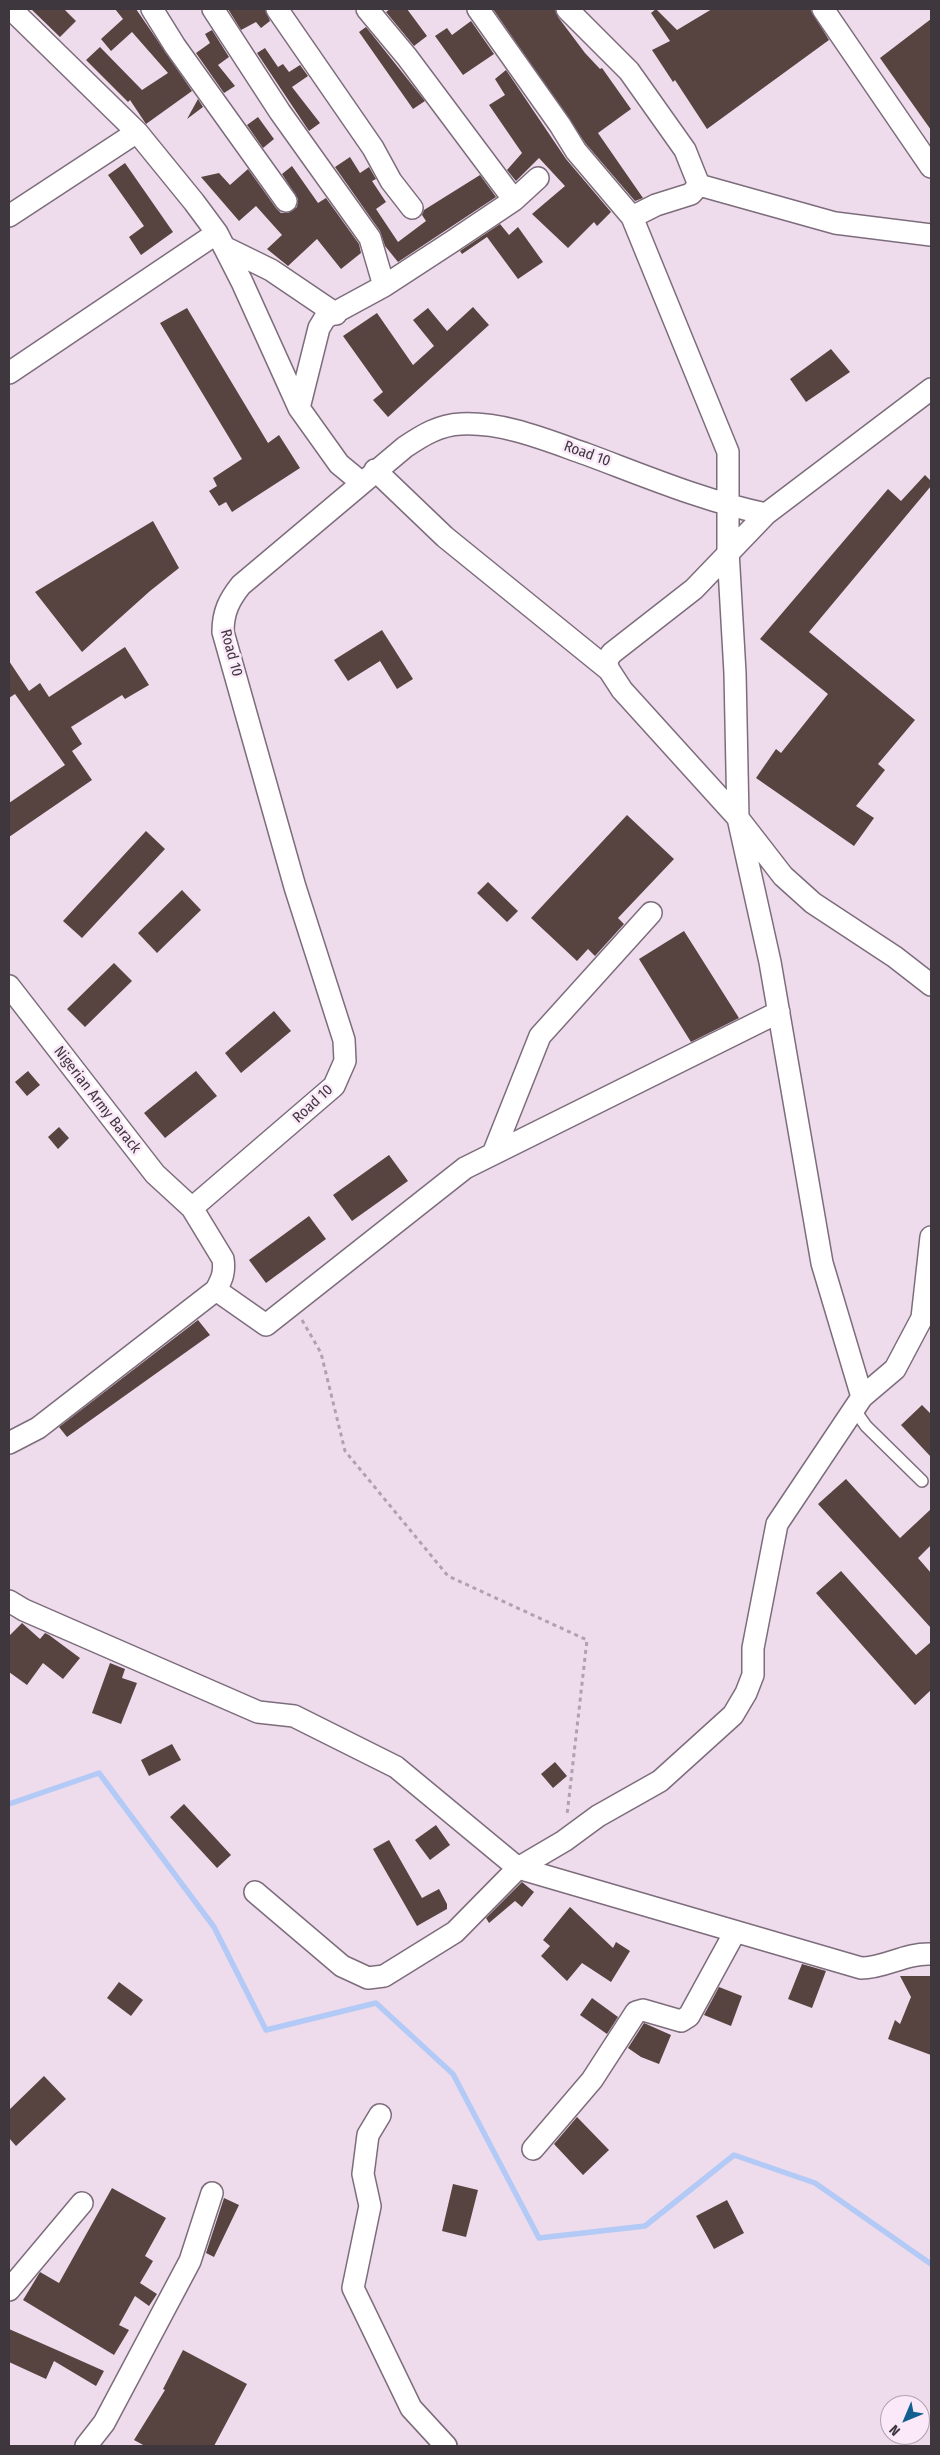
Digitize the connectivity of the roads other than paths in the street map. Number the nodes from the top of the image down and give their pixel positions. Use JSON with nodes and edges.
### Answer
{"nodes":[{"id":1,"x":11,"y":9,"type":"edge"},
{"id":2,"x":152,"y":9,"type":"edge"},
{"id":3,"x":213,"y":9,"type":"edge"},
{"id":4,"x":277,"y":9,"type":"edge"},
{"id":5,"x":367,"y":9,"type":"edge"},
{"id":6,"x":478,"y":9,"type":"edge"},
{"id":7,"x":567,"y":9,"type":"edge"},
{"id":8,"x":823,"y":9,"type":"edge"},
{"id":9,"x":137,"y":132,"type":"junction"},
{"id":10,"x":931,"y":167,"type":"edge"},
{"id":11,"x":538,"y":178,"type":"dead end"},
{"id":12,"x":699,"y":185,"type":"junction"},
{"id":13,"x":286,"y":200,"type":"dead end"},
{"id":14,"x":514,"y":200,"type":"junction"},
{"id":15,"x":412,"y":208,"type":"dead end"},
{"id":16,"x":9,"y":216,"type":"edge"},
{"id":17,"x":632,"y":217,"type":"junction"},
{"id":18,"x":931,"y":235,"type":"edge"},
{"id":19,"x":221,"y":240,"type":"junction"},
{"id":20,"x":384,"y":286,"type":"junction"},
{"id":21,"x":336,"y":314,"type":"junction"},
{"id":22,"x":9,"y":373,"type":"edge"},
{"id":23,"x":931,"y":389,"type":"edge"},
{"id":24,"x":299,"y":408,"type":"junction"},
{"id":25,"x":369,"y":476,"type":"junction"},
{"id":26,"x":729,"y":506,"type":"junction"},
{"id":27,"x":766,"y":514,"type":"junction"},
{"id":28,"x":728,"y":551,"type":"junction"},
{"id":29,"x":609,"y":670,"type":"junction"},
{"id":30,"x":738,"y":818,"type":"junction"},
{"id":31,"x":651,"y":913,"type":"dead end"},
{"id":32,"x":931,"y":985,"type":"edge"},
{"id":33,"x":9,"y":986,"type":"edge"},
{"id":34,"x":779,"y":1012,"type":"junction"},
{"id":35,"x":493,"y":1154,"type":"junction"},
{"id":36,"x":192,"y":1208,"type":"junction"},
{"id":37,"x":931,"y":1237,"type":"edge"},
{"id":38,"x":216,"y":1290,"type":"junction"},
{"id":39,"x":858,"y":1403,"type":"junction"},
{"id":40,"x":9,"y":1443,"type":"edge"},
{"id":41,"x":922,"y":1481,"type":"dead end"},
{"id":42,"x":9,"y":1601,"type":"edge"},
{"id":43,"x":518,"y":1868,"type":"junction"},
{"id":44,"x":255,"y":1892,"type":"dead end"},
{"id":45,"x":735,"y":1932,"type":"junction"},
{"id":46,"x":931,"y":1954,"type":"edge"},
{"id":47,"x":380,"y":2115,"type":"dead end"},
{"id":48,"x":532,"y":2149,"type":"dead end"},
{"id":49,"x":212,"y":2193,"type":"dead end"},
{"id":50,"x":82,"y":2203,"type":"dead end"},
{"id":51,"x":12,"y":2280,"type":"edge"},
{"id":52,"x":437,"y":2443,"type":"edge"},
{"id":53,"x":86,"y":2446,"type":"edge"}],
"edges":[{"from":1,"to":9,"type":"street"},
{"from":2,"to":13,"type":"street"},
{"from":3,"to":20,"type":"street"},
{"from":4,"to":15,"type":"street"},
{"from":5,"to":14,"type":"street"},
{"from":6,"to":17,"type":"street"},
{"from":7,"to":12,"type":"street"},
{"from":8,"to":10,"type":"street"},
{"from":9,"to":16,"type":"street"},
{"from":9,"to":19,"type":"street"},
{"from":11,"to":14,"type":"street"},
{"from":12,"to":17,"type":"street"},
{"from":12,"to":18,"type":"street"},
{"from":14,"to":20,"type":"street"},
{"from":17,"to":26,"type":"street"},
{"from":19,"to":21,"type":"street"},
{"from":19,"to":22,"type":"street"},
{"from":19,"to":24,"type":"street"},
{"from":20,"to":21,"type":"street"},
{"from":21,"to":24,"type":"street"},
{"from":23,"to":27,"type":"street"},
{"from":24,"to":25,"type":"street"},
{"from":25,"to":26,"type":"street","name":"Road 10"},
{"from":25,"to":29,"type":"street"},
{"from":25,"to":36,"type":"street","name":"Road 10"},
{"from":26,"to":27,"type":"street","name":"Road 10"},
{"from":26,"to":28,"type":"street"},
{"from":27,"to":28,"type":"street"},
{"from":28,"to":29,"type":"street"},
{"from":28,"to":30,"type":"street"},
{"from":29,"to":30,"type":"street"},
{"from":30,"to":32,"type":"street"},
{"from":30,"to":34,"type":"street"},
{"from":31,"to":35,"type":"street"},
{"from":33,"to":36,"type":"street","name":"Nigerian Army Barack"},
{"from":34,"to":35,"type":"street"},
{"from":34,"to":39,"type":"street"},
{"from":35,"to":38,"type":"street"},
{"from":36,"to":38,"type":"street","name":"Nigerian Army Barack"},
{"from":37,"to":39,"type":"street"},
{"from":38,"to":40,"type":"street"},
{"from":39,"to":41,"type":"lane"},
{"from":39,"to":43,"type":"street"},
{"from":42,"to":43,"type":"street"},
{"from":43,"to":44,"type":"street"},
{"from":43,"to":45,"type":"street"},
{"from":45,"to":46,"type":"street"},
{"from":45,"to":48,"type":"street"},
{"from":47,"to":52,"type":"street"},
{"from":49,"to":53,"type":"street"},
{"from":50,"to":51,"type":"street"}]}
